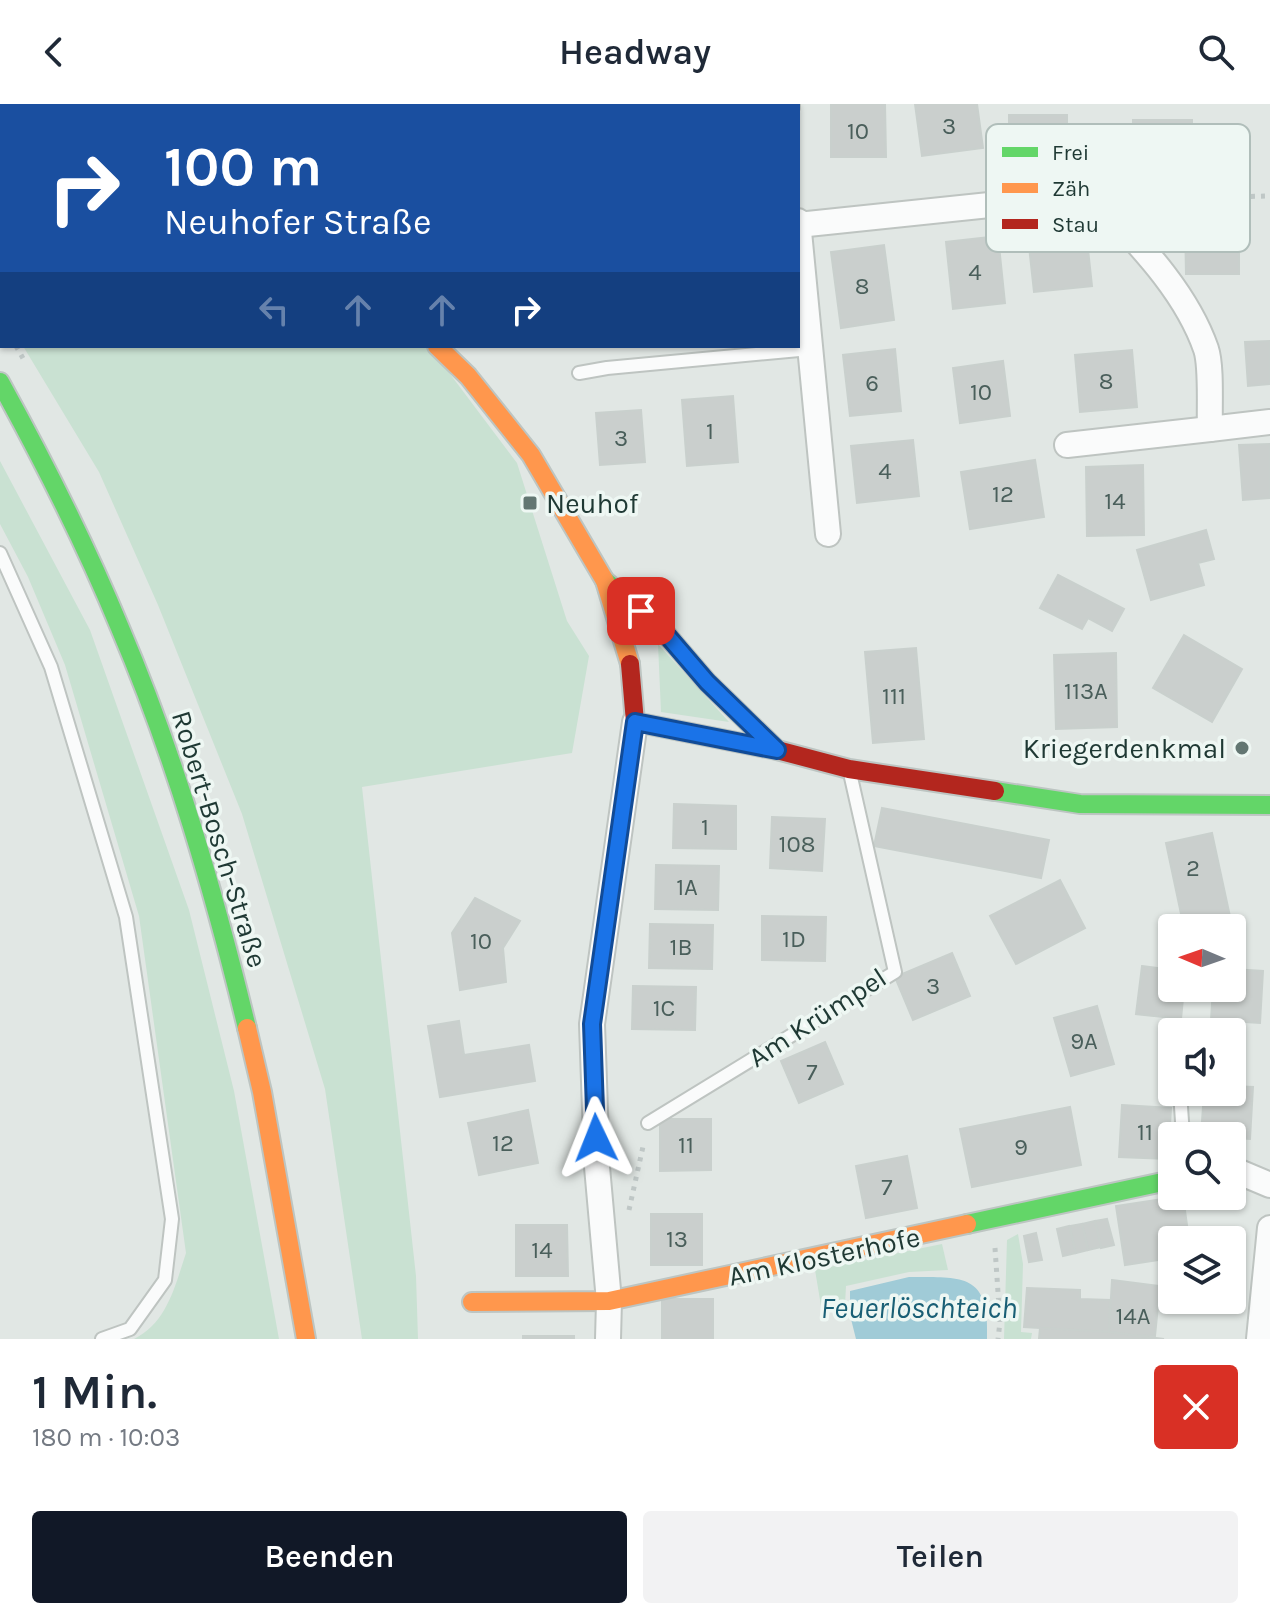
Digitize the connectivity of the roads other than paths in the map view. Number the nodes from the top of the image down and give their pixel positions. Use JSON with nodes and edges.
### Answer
{"nodes":[{"id":1,"x":986,"y":205,"type":"edge"},
{"id":2,"x":800,"y":224,"type":"edge"},
{"id":3,"x":800,"y":245,"type":"edge"},
{"id":4,"x":1146,"y":252,"type":"edge"},
{"id":5,"x":439,"y":348,"type":"edge"},
{"id":6,"x":810,"y":349,"type":"junction"},
{"id":7,"x":579,"y":373,"type":"dead end"},
{"id":8,"x":0,"y":382,"type":"edge"},
{"id":9,"x":1270,"y":422,"type":"edge"},
{"id":10,"x":1210,"y":429,"type":"junction"},
{"id":11,"x":1067,"y":445,"type":"dead end"},
{"id":12,"x":828,"y":534,"type":"dead end"},
{"id":13,"x":0,"y":553,"type":"edge"},
{"id":14,"x":605,"y":581,"type":"junction"},
{"id":15,"x":635,"y":722,"type":"junction"},
{"id":16,"x":777,"y":750,"type":"junction"},
{"id":17,"x":849,"y":769,"type":"junction"},
{"id":18,"x":1270,"y":805,"type":"edge"},
{"id":19,"x":648,"y":1123,"type":"dead end"},
{"id":20,"x":1246,"y":1175,"type":"edge"},
{"id":21,"x":1158,"y":1183,"type":"edge"},
{"id":22,"x":1270,"y":1185,"type":"edge"},
{"id":23,"x":1270,"y":1228,"type":"edge"},
{"id":24,"x":609,"y":1301,"type":"junction"},
{"id":25,"x":472,"y":1302,"type":"dead end"},
{"id":26,"x":102,"y":1339,"type":"edge"},
{"id":27,"x":306,"y":1339,"type":"edge"},
{"id":28,"x":608,"y":1339,"type":"edge"},
{"id":29,"x":1259,"y":1339,"type":"edge"}],
"edges":[{"from":1,"to":2,"type":"street"},
{"from":3,"to":6,"type":"street"},
{"from":4,"to":10,"type":"street"},
{"from":5,"to":14,"type":"street"},
{"from":6,"to":7,"type":"lane"},
{"from":6,"to":12,"type":"street"},
{"from":8,"to":27,"type":"street","name":"Robert-Bosch-Straße"},
{"from":9,"to":10,"type":"street"},
{"from":10,"to":11,"type":"street"},
{"from":13,"to":26,"type":"lane"},
{"from":14,"to":15,"type":"street"},
{"from":14,"to":16,"type":"street"},
{"from":15,"to":16,"type":"street"},
{"from":15,"to":24,"type":"street"},
{"from":16,"to":17,"type":"street"},
{"from":17,"to":18,"type":"street"},
{"from":17,"to":19,"type":"lane","name":"Am Krümpel"},
{"from":20,"to":22,"type":"street"},
{"from":21,"to":24,"type":"street","name":"Am Klosterhofe"},
{"from":23,"to":29,"type":"street"},
{"from":24,"to":25,"type":"street","name":"Am Klosterhofe"},
{"from":24,"to":28,"type":"street"}]}
